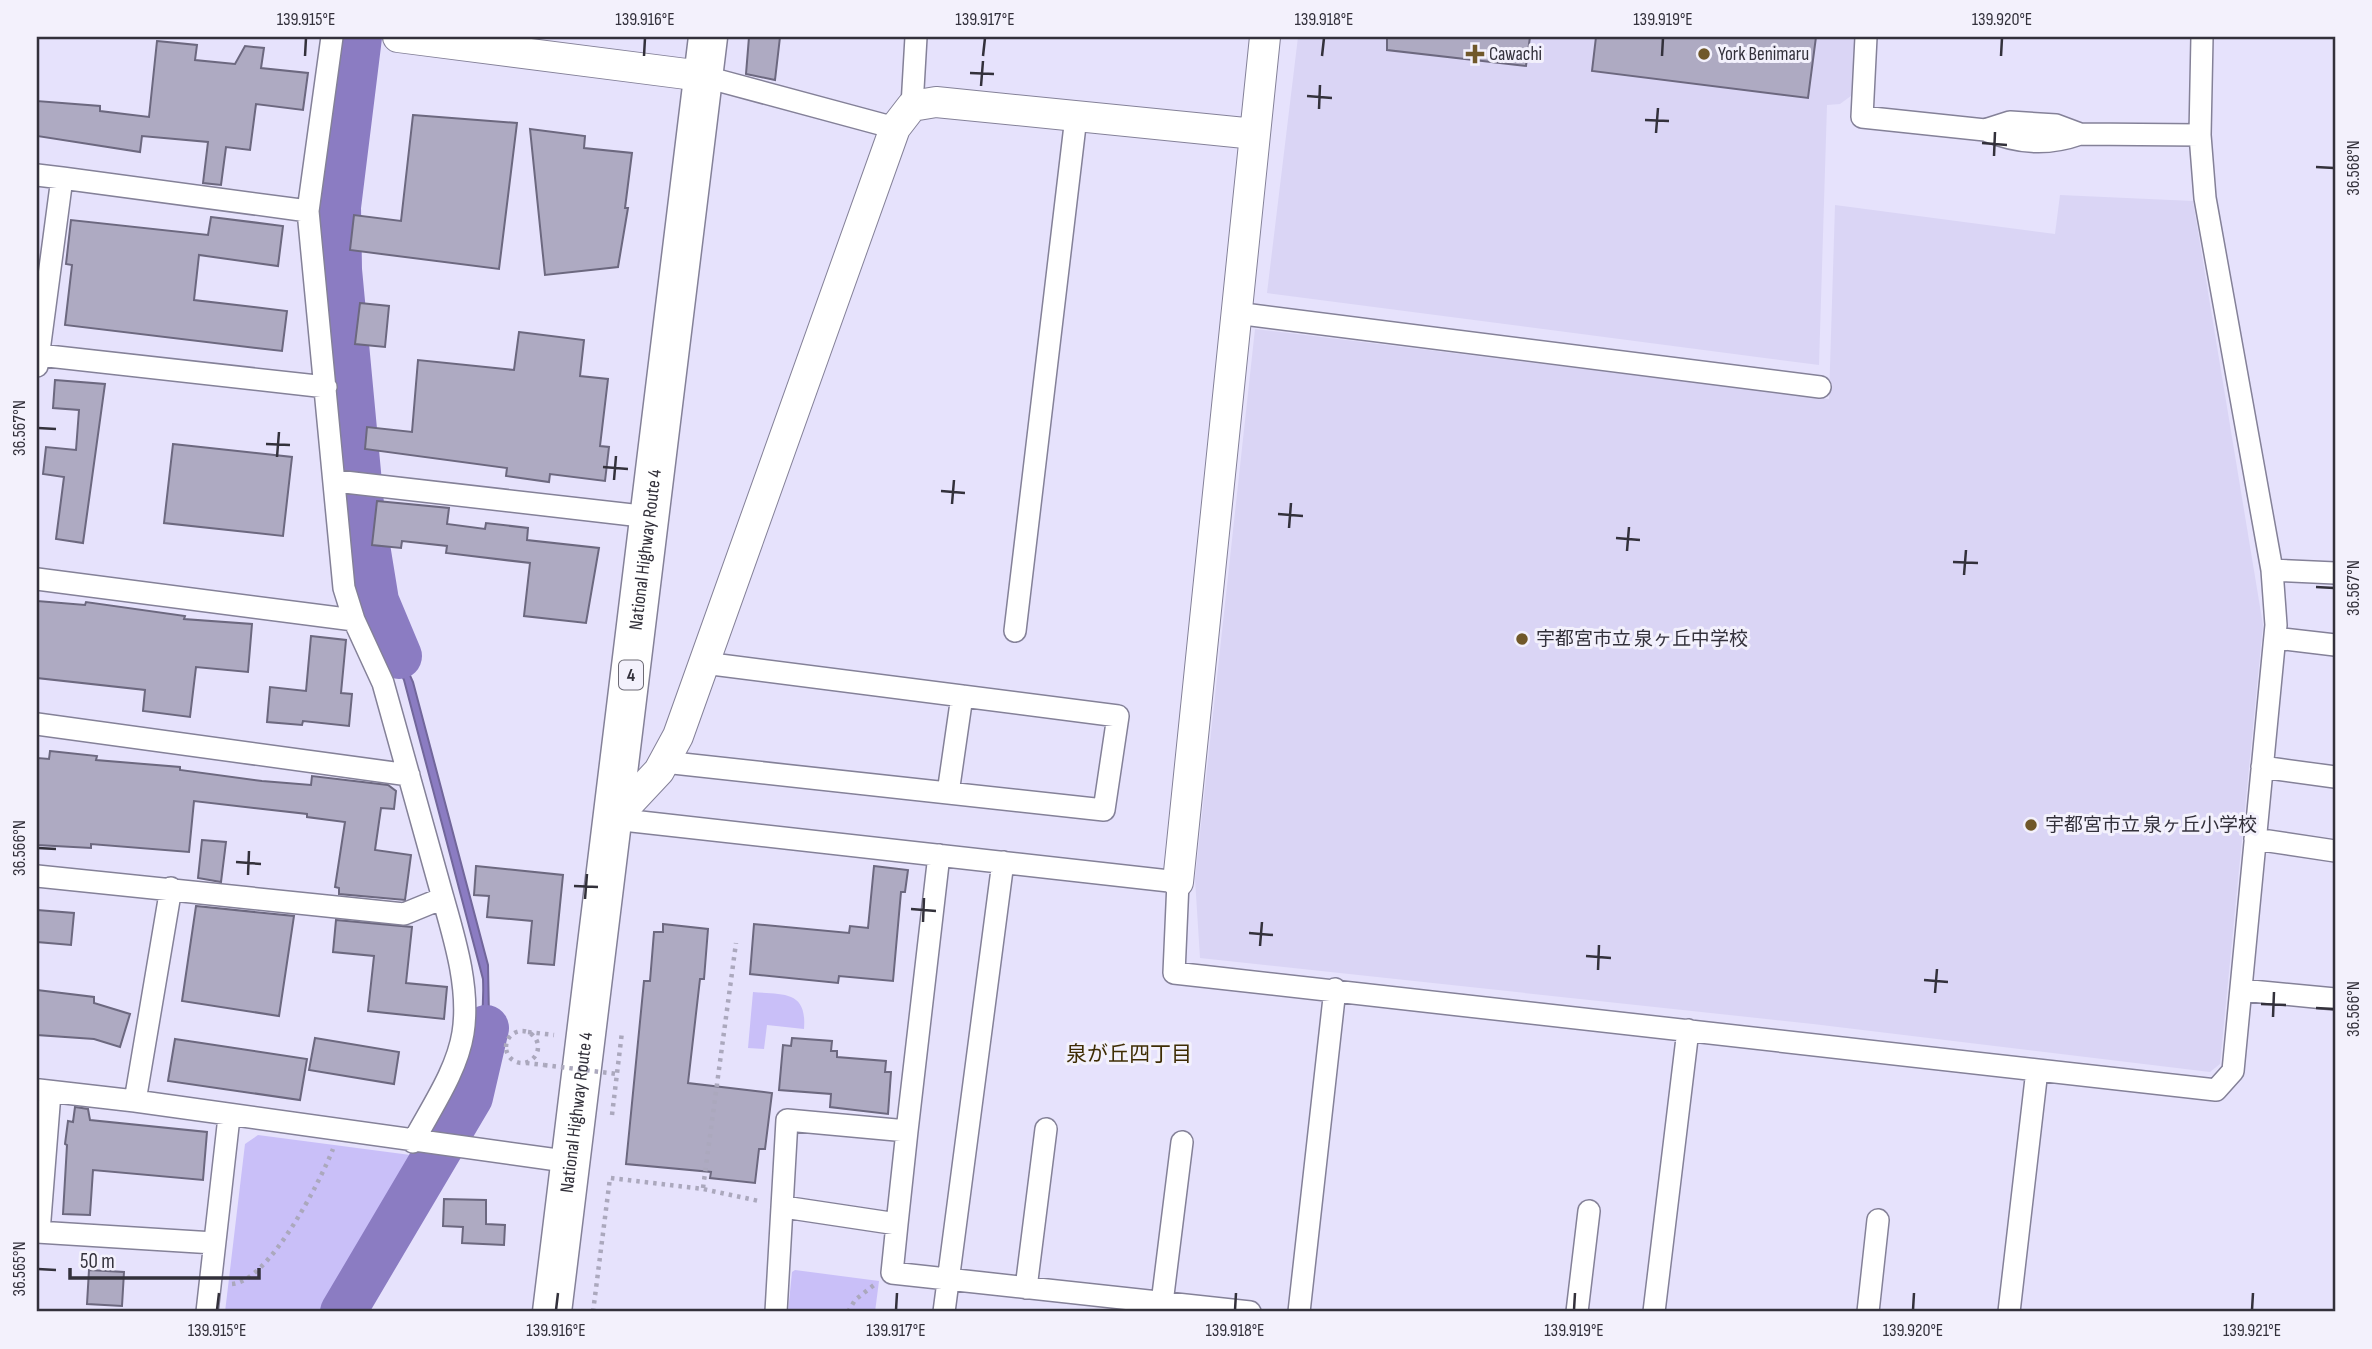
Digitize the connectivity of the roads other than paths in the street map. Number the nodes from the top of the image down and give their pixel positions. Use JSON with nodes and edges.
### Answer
{"nodes":[{"id":1,"x":332,"y":37,"type":"edge"},
{"id":2,"x":398,"y":37,"type":"edge"},
{"id":3,"x":708,"y":37,"type":"edge"},
{"id":4,"x":916,"y":37,"type":"edge"},
{"id":5,"x":1265,"y":37,"type":"edge"},
{"id":6,"x":1866,"y":37,"type":"edge"},
{"id":7,"x":2202,"y":37,"type":"edge"},
{"id":8,"x":702,"y":76,"type":"junction"},
{"id":9,"x":903,"y":117,"type":"junction"},
{"id":10,"x":1076,"y":117,"type":"junction"},
{"id":11,"x":1255,"y":134,"type":"junction"},
{"id":12,"x":2200,"y":135,"type":"junction"},
{"id":13,"x":37,"y":175,"type":"edge"},
{"id":14,"x":62,"y":178,"type":"junction"},
{"id":15,"x":308,"y":211,"type":"junction"},
{"id":16,"x":1236,"y":313,"type":"junction"},
{"id":17,"x":38,"y":362,"type":"edge"},
{"id":18,"x":326,"y":387,"type":"junction"},
{"id":19,"x":1820,"y":387,"type":"dead end"},
{"id":20,"x":336,"y":481,"type":"junction"},
{"id":21,"x":650,"y":517,"type":"junction"},
{"id":22,"x":2272,"y":570,"type":"junction"},
{"id":23,"x":2335,"y":573,"type":"edge"},
{"id":24,"x":37,"y":579,"type":"edge"},
{"id":25,"x":354,"y":620,"type":"junction"},
{"id":26,"x":1015,"y":631,"type":"dead end"},
{"id":27,"x":2275,"y":638,"type":"junction"},
{"id":28,"x":2335,"y":645,"type":"edge"},
{"id":29,"x":704,"y":663,"type":"junction"},
{"id":30,"x":962,"y":696,"type":"junction"},
{"id":31,"x":37,"y":724,"type":"edge"},
{"id":32,"x":664,"y":762,"type":"junction"},
{"id":33,"x":2262,"y":767,"type":"junction"},
{"id":34,"x":409,"y":775,"type":"junction"},
{"id":35,"x":2335,"y":777,"type":"edge"},
{"id":36,"x":948,"y":793,"type":"junction"},
{"id":37,"x":614,"y":819,"type":"junction"},
{"id":38,"x":2255,"y":839,"type":"junction"},
{"id":39,"x":2335,"y":851,"type":"edge"},
{"id":40,"x":939,"y":855,"type":"junction"},
{"id":41,"x":1003,"y":862,"type":"junction"},
{"id":42,"x":37,"y":876,"type":"edge"},
{"id":43,"x":1178,"y":882,"type":"junction"},
{"id":44,"x":171,"y":888,"type":"junction"},
{"id":45,"x":443,"y":898,"type":"junction"},
{"id":46,"x":1335,"y":989,"type":"junction"},
{"id":47,"x":2241,"y":990,"type":"junction"},
{"id":48,"x":2335,"y":999,"type":"edge"},
{"id":49,"x":1688,"y":1030,"type":"junction"},
{"id":50,"x":2037,"y":1070,"type":"junction"},
{"id":51,"x":43,"y":1092,"type":"edge"},
{"id":52,"x":135,"y":1101,"type":"junction"},
{"id":53,"x":229,"y":1117,"type":"junction"},
{"id":54,"x":1046,"y":1129,"type":"dead end"},
{"id":55,"x":907,"y":1131,"type":"junction"},
{"id":56,"x":413,"y":1142,"type":"junction"},
{"id":57,"x":1182,"y":1142,"type":"dead end"},
{"id":58,"x":572,"y":1162,"type":"junction"},
{"id":59,"x":784,"y":1207,"type":"junction"},
{"id":60,"x":1589,"y":1211,"type":"dead end"},
{"id":61,"x":1878,"y":1220,"type":"dead end"},
{"id":62,"x":897,"y":1224,"type":"junction"},
{"id":63,"x":38,"y":1232,"type":"edge"},
{"id":64,"x":214,"y":1243,"type":"junction"},
{"id":65,"x":948,"y":1280,"type":"junction"},
{"id":66,"x":1026,"y":1288,"type":"junction"},
{"id":67,"x":1162,"y":1303,"type":"junction"},
{"id":68,"x":1091,"y":1304,"type":"edge"},
{"id":69,"x":1222,"y":1311,"type":"edge"},
{"id":70,"x":207,"y":1312,"type":"edge"},
{"id":71,"x":552,"y":1312,"type":"edge"},
{"id":72,"x":776,"y":1312,"type":"edge"},
{"id":73,"x":944,"y":1312,"type":"edge"},
{"id":74,"x":1250,"y":1312,"type":"edge"},
{"id":75,"x":1299,"y":1312,"type":"edge"},
{"id":76,"x":1577,"y":1312,"type":"edge"},
{"id":77,"x":1654,"y":1312,"type":"edge"},
{"id":78,"x":1868,"y":1312,"type":"edge"},
{"id":79,"x":2010,"y":1312,"type":"edge"}],
"edges":[{"from":1,"to":15,"type":"street"},
{"from":2,"to":8,"type":"street"},
{"from":3,"to":8,"type":"highway","name":"National Highway Route 4","number":"4"},
{"from":4,"to":9,"type":"street"},
{"from":5,"to":11,"type":"street"},
{"from":6,"to":12,"type":"street"},
{"from":7,"to":12,"type":"street"},
{"from":8,"to":9,"type":"street"},
{"from":8,"to":21,"type":"highway","name":"National Highway Route 4","number":"4"},
{"from":9,"to":10,"type":"street"},
{"from":9,"to":29,"type":"street"},
{"from":10,"to":11,"type":"street"},
{"from":10,"to":26,"type":"street"},
{"from":11,"to":16,"type":"street"},
{"from":12,"to":22,"type":"street"},
{"from":13,"to":14,"type":"street"},
{"from":14,"to":15,"type":"street"},
{"from":14,"to":17,"type":"street"},
{"from":15,"to":18,"type":"street"},
{"from":16,"to":19,"type":"street"},
{"from":16,"to":43,"type":"street"},
{"from":17,"to":18,"type":"street"},
{"from":18,"to":20,"type":"street"},
{"from":20,"to":21,"type":"street"},
{"from":20,"to":25,"type":"street"},
{"from":21,"to":37,"type":"highway","name":"National Highway Route 4","number":"4"},
{"from":22,"to":23,"type":"street"},
{"from":22,"to":27,"type":"street"},
{"from":24,"to":25,"type":"street"},
{"from":25,"to":34,"type":"street"},
{"from":27,"to":28,"type":"street"},
{"from":27,"to":33,"type":"street"},
{"from":29,"to":30,"type":"street"},
{"from":29,"to":32,"type":"street"},
{"from":30,"to":36,"type":"street"},
{"from":30,"to":36,"type":"street"},
{"from":31,"to":34,"type":"street"},
{"from":32,"to":36,"type":"street"},
{"from":32,"to":37,"type":"street"},
{"from":33,"to":35,"type":"street"},
{"from":33,"to":38,"type":"street"},
{"from":34,"to":45,"type":"street"},
{"from":37,"to":40,"type":"street"},
{"from":37,"to":58,"type":"highway","name":"National Highway Route 4","number":"4"},
{"from":38,"to":39,"type":"street"},
{"from":38,"to":47,"type":"street"},
{"from":40,"to":41,"type":"street"},
{"from":40,"to":55,"type":"street"},
{"from":41,"to":43,"type":"street"},
{"from":41,"to":65,"type":"street"},
{"from":42,"to":44,"type":"street"},
{"from":43,"to":46,"type":"street"},
{"from":44,"to":45,"type":"street"},
{"from":44,"to":52,"type":"street"},
{"from":45,"to":56,"type":"street"},
{"from":46,"to":49,"type":"street"},
{"from":46,"to":75,"type":"street"},
{"from":47,"to":48,"type":"street"},
{"from":47,"to":50,"type":"street"},
{"from":49,"to":50,"type":"street"},
{"from":49,"to":77,"type":"street"},
{"from":50,"to":79,"type":"street"},
{"from":51,"to":52,"type":"street"},
{"from":51,"to":63,"type":"street"},
{"from":52,"to":53,"type":"street"},
{"from":53,"to":56,"type":"street"},
{"from":53,"to":64,"type":"street"},
{"from":54,"to":66,"type":"street"},
{"from":55,"to":59,"type":"street"},
{"from":55,"to":62,"type":"street"},
{"from":56,"to":58,"type":"street"},
{"from":57,"to":67,"type":"street"},
{"from":58,"to":71,"type":"highway","name":"National Highway Route 4","number":"4"},
{"from":59,"to":62,"type":"street"},
{"from":59,"to":72,"type":"street"},
{"from":60,"to":76,"type":"street"},
{"from":61,"to":78,"type":"street"},
{"from":62,"to":65,"type":"street"},
{"from":63,"to":64,"type":"street"},
{"from":64,"to":70,"type":"street"},
{"from":65,"to":66,"type":"street"},
{"from":65,"to":73,"type":"street"},
{"from":66,"to":68,"type":"street"},
{"from":67,"to":68,"type":"street"},
{"from":67,"to":69,"type":"street"},
{"from":69,"to":74,"type":"street"}]}
